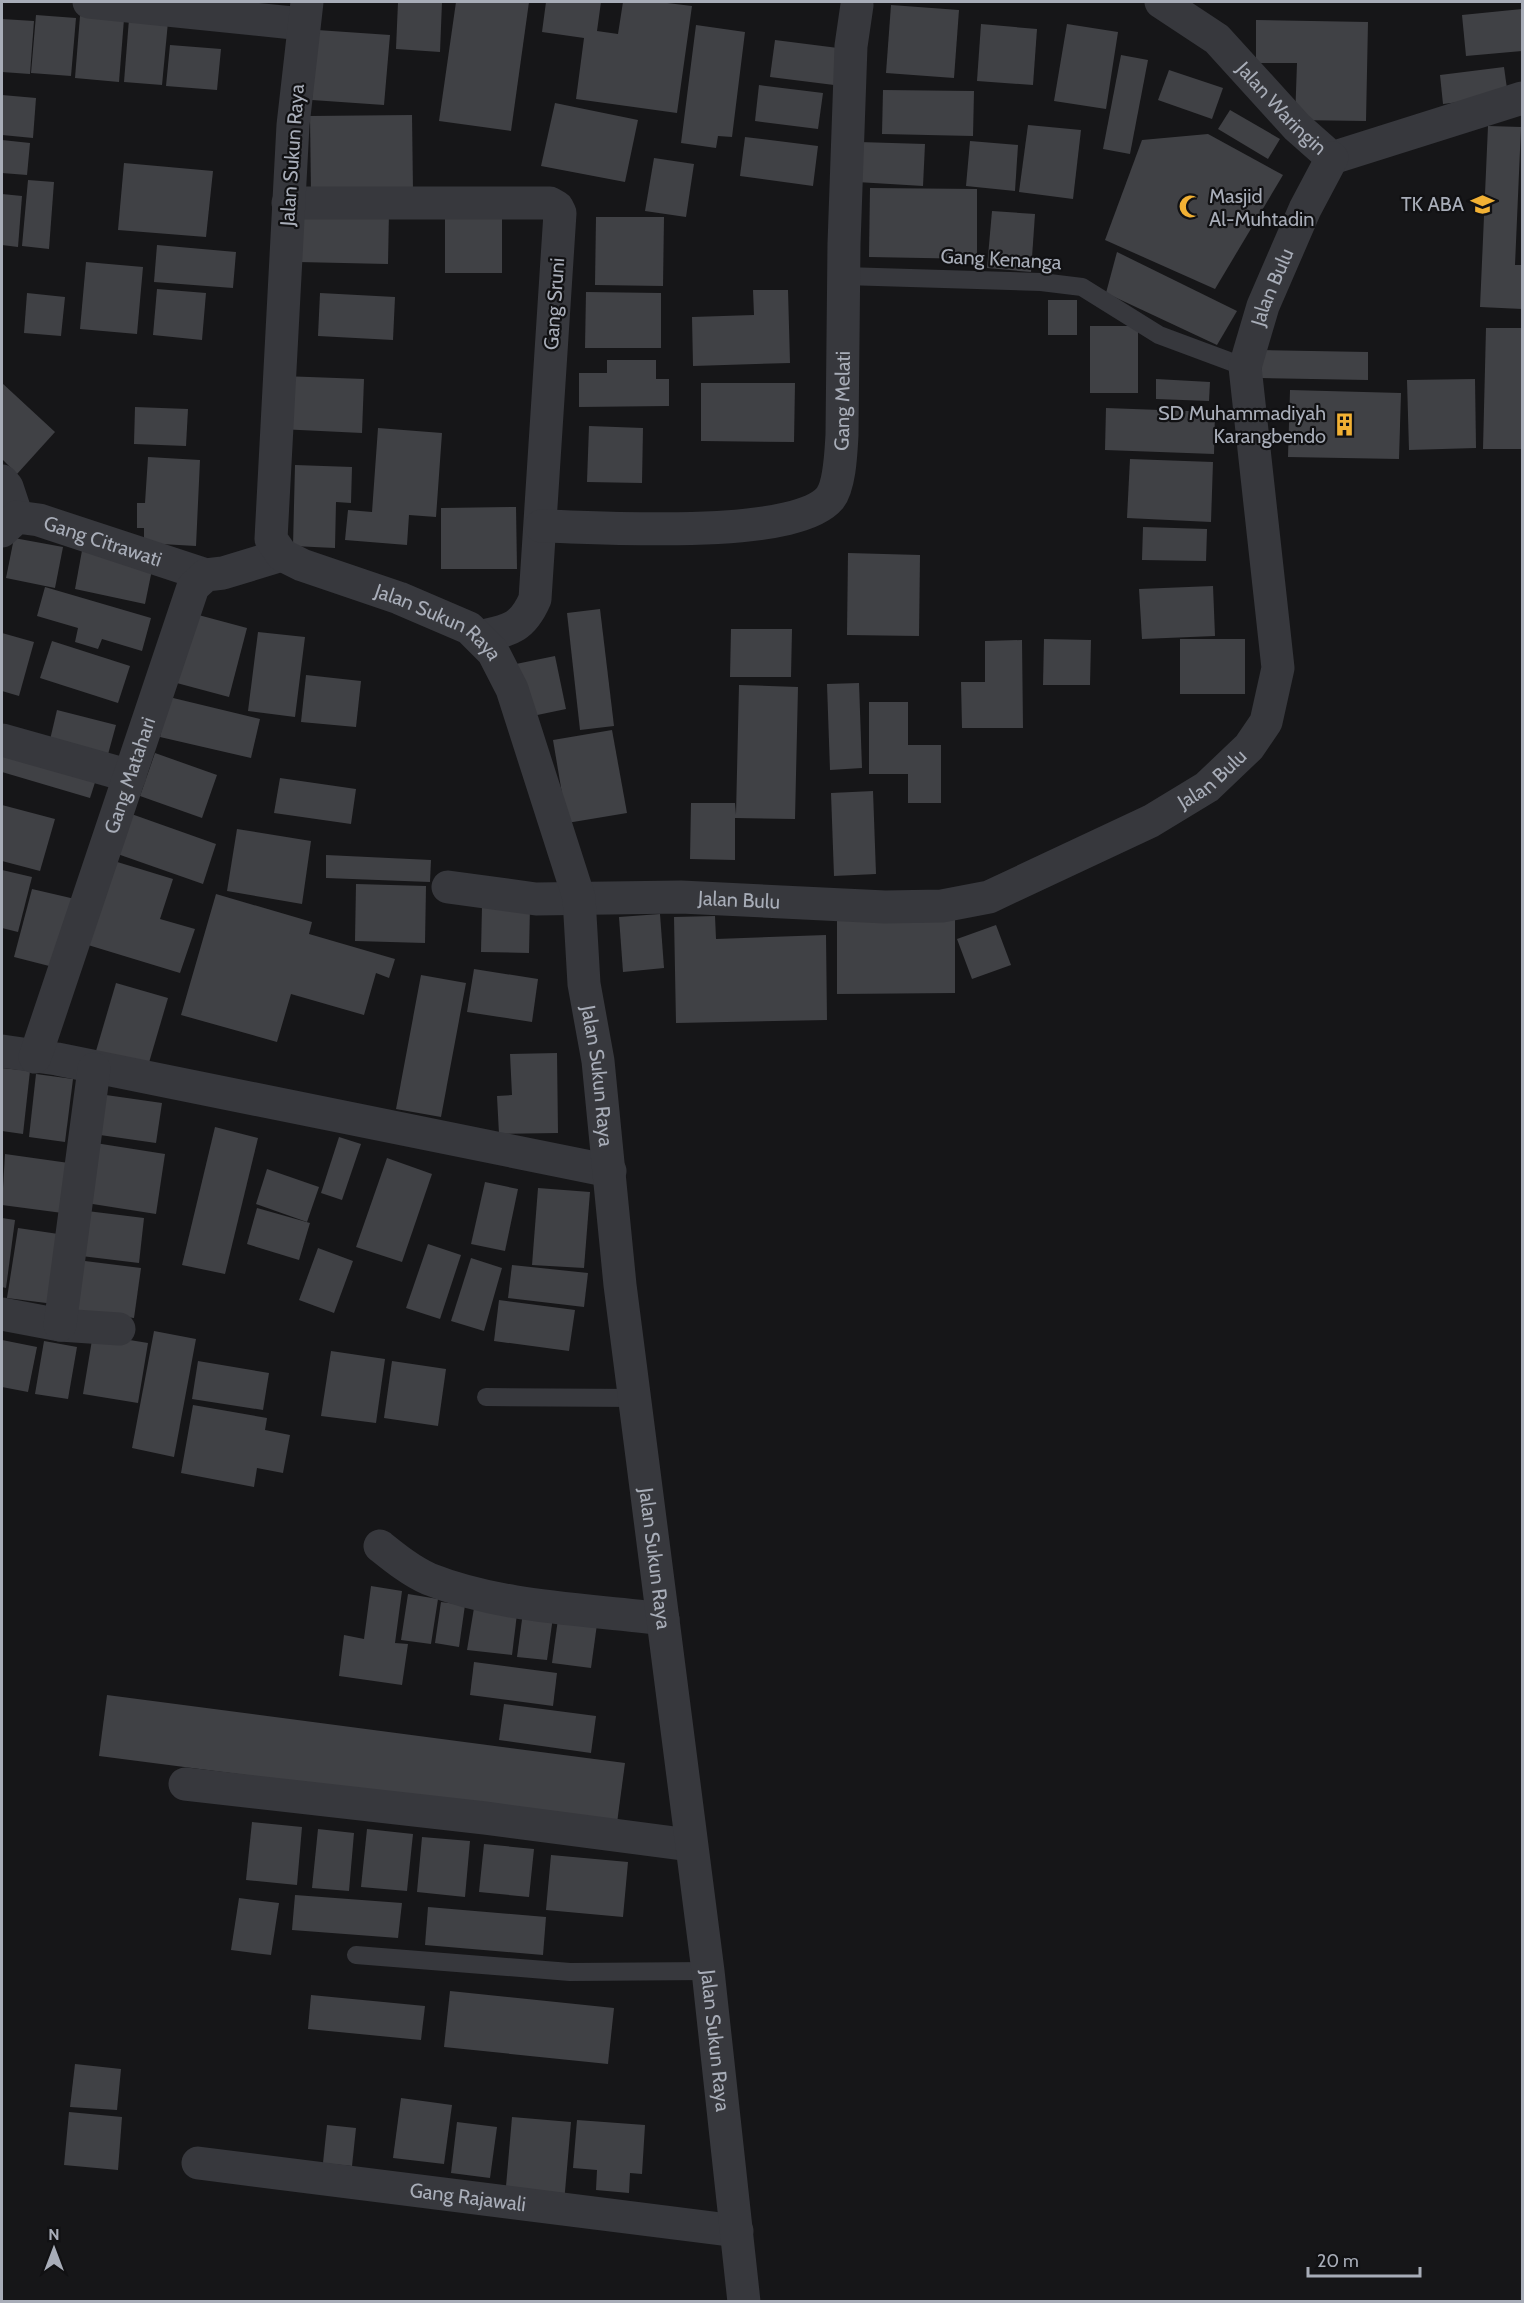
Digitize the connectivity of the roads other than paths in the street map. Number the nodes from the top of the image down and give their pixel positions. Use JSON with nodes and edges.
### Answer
{"nodes":[{"id":1,"x":89,"y":2,"type":"edge"},
{"id":2,"x":1161,"y":2,"type":"edge"},
{"id":3,"x":851,"y":3,"type":"edge"},
{"id":4,"x":305,"y":13,"type":"edge"},
{"id":5,"x":1522,"y":98,"type":"edge"},
{"id":6,"x":1332,"y":158,"type":"junction"},
{"id":7,"x":288,"y":203,"type":"junction"},
{"id":8,"x":844,"y":276,"type":"junction"},
{"id":9,"x":1245,"y":367,"type":"junction"},
{"id":10,"x":2,"y":481,"type":"edge"},
{"id":11,"x":9,"y":524,"type":"edge"},
{"id":12,"x":541,"y":526,"type":"junction"},
{"id":13,"x":282,"y":555,"type":"junction"},
{"id":14,"x":206,"y":575,"type":"junction"},
{"id":15,"x":479,"y":637,"type":"junction"},
{"id":16,"x":2,"y":740,"type":"edge"},
{"id":17,"x":130,"y":776,"type":"junction"},
{"id":18,"x":448,"y":887,"type":"dead end"},
{"id":19,"x":579,"y":898,"type":"junction"},
{"id":20,"x":2,"y":1051,"type":"edge"},
{"id":21,"x":35,"y":1057,"type":"junction"},
{"id":22,"x":94,"y":1069,"type":"junction"},
{"id":23,"x":610,"y":1171,"type":"junction"},
{"id":24,"x":2,"y":1314,"type":"edge"},
{"id":25,"x":60,"y":1325,"type":"junction"},
{"id":26,"x":119,"y":1329,"type":"dead end"},
{"id":27,"x":486,"y":1397,"type":"dead end"},
{"id":28,"x":637,"y":1398,"type":"junction"},
{"id":29,"x":380,"y":1546,"type":"dead end"},
{"id":30,"x":663,"y":1619,"type":"junction"},
{"id":31,"x":185,"y":1784,"type":"dead end"},
{"id":32,"x":690,"y":1845,"type":"junction"},
{"id":33,"x":356,"y":1954,"type":"dead end"},
{"id":34,"x":708,"y":1971,"type":"junction"},
{"id":35,"x":198,"y":2163,"type":"dead end"},
{"id":36,"x":737,"y":2231,"type":"junction"},
{"id":37,"x":744,"y":2301,"type":"edge"}],
"edges":[{"from":1,"to":4,"type":"street"},
{"from":2,"to":6,"type":"street","name":"Jalan Waringin"},
{"from":3,"to":8,"type":"street","name":"Gang Melati"},
{"from":4,"to":7,"type":"street","name":"Jalan Sukun Raya"},
{"from":5,"to":6,"type":"street","name":"Jalan Waringin"},
{"from":6,"to":9,"type":"street","name":"Jalan Bulu"},
{"from":7,"to":12,"type":"street","name":"Gang Sruni"},
{"from":7,"to":13,"type":"street","name":"Jalan Sukun Raya"},
{"from":8,"to":9,"type":"lane","name":"Gang Kenanga"},
{"from":8,"to":12,"type":"street","name":"Gang Melati"},
{"from":9,"to":19,"type":"street","name":"Jalan Bulu"},
{"from":10,"to":11,"type":"street"},
{"from":11,"to":14,"type":"street","name":"Gang Citrawati"},
{"from":12,"to":15,"type":"street","name":"Gang Sruni"},
{"from":13,"to":14,"type":"street"},
{"from":13,"to":15,"type":"street","name":"Jalan Sukun Raya"},
{"from":14,"to":17,"type":"street","name":"Gang Matahari"},
{"from":15,"to":19,"type":"street","name":"Jalan Sukun Raya"},
{"from":16,"to":17,"type":"street"},
{"from":17,"to":21,"type":"street","name":"Gang Matahari"},
{"from":18,"to":19,"type":"street","name":"Jalan Bulu"},
{"from":19,"to":23,"type":"street","name":"Jalan Sukun Raya"},
{"from":20,"to":21,"type":"street"},
{"from":21,"to":22,"type":"street"},
{"from":22,"to":23,"type":"street"},
{"from":22,"to":25,"type":"street"},
{"from":23,"to":28,"type":"street","name":"Jalan Sukun Raya"},
{"from":24,"to":25,"type":"street"},
{"from":25,"to":26,"type":"street"},
{"from":27,"to":28,"type":"lane"},
{"from":28,"to":30,"type":"street","name":"Jalan Sukun Raya"},
{"from":29,"to":30,"type":"street"},
{"from":30,"to":32,"type":"street","name":"Jalan Sukun Raya"},
{"from":31,"to":32,"type":"street"},
{"from":32,"to":34,"type":"street","name":"Jalan Sukun Raya"},
{"from":33,"to":34,"type":"lane"},
{"from":34,"to":36,"type":"street","name":"Jalan Sukun Raya"},
{"from":35,"to":36,"type":"street","name":"Gang Rajawali"},
{"from":36,"to":37,"type":"street","name":"Jalan Sukun Raya"}]}
